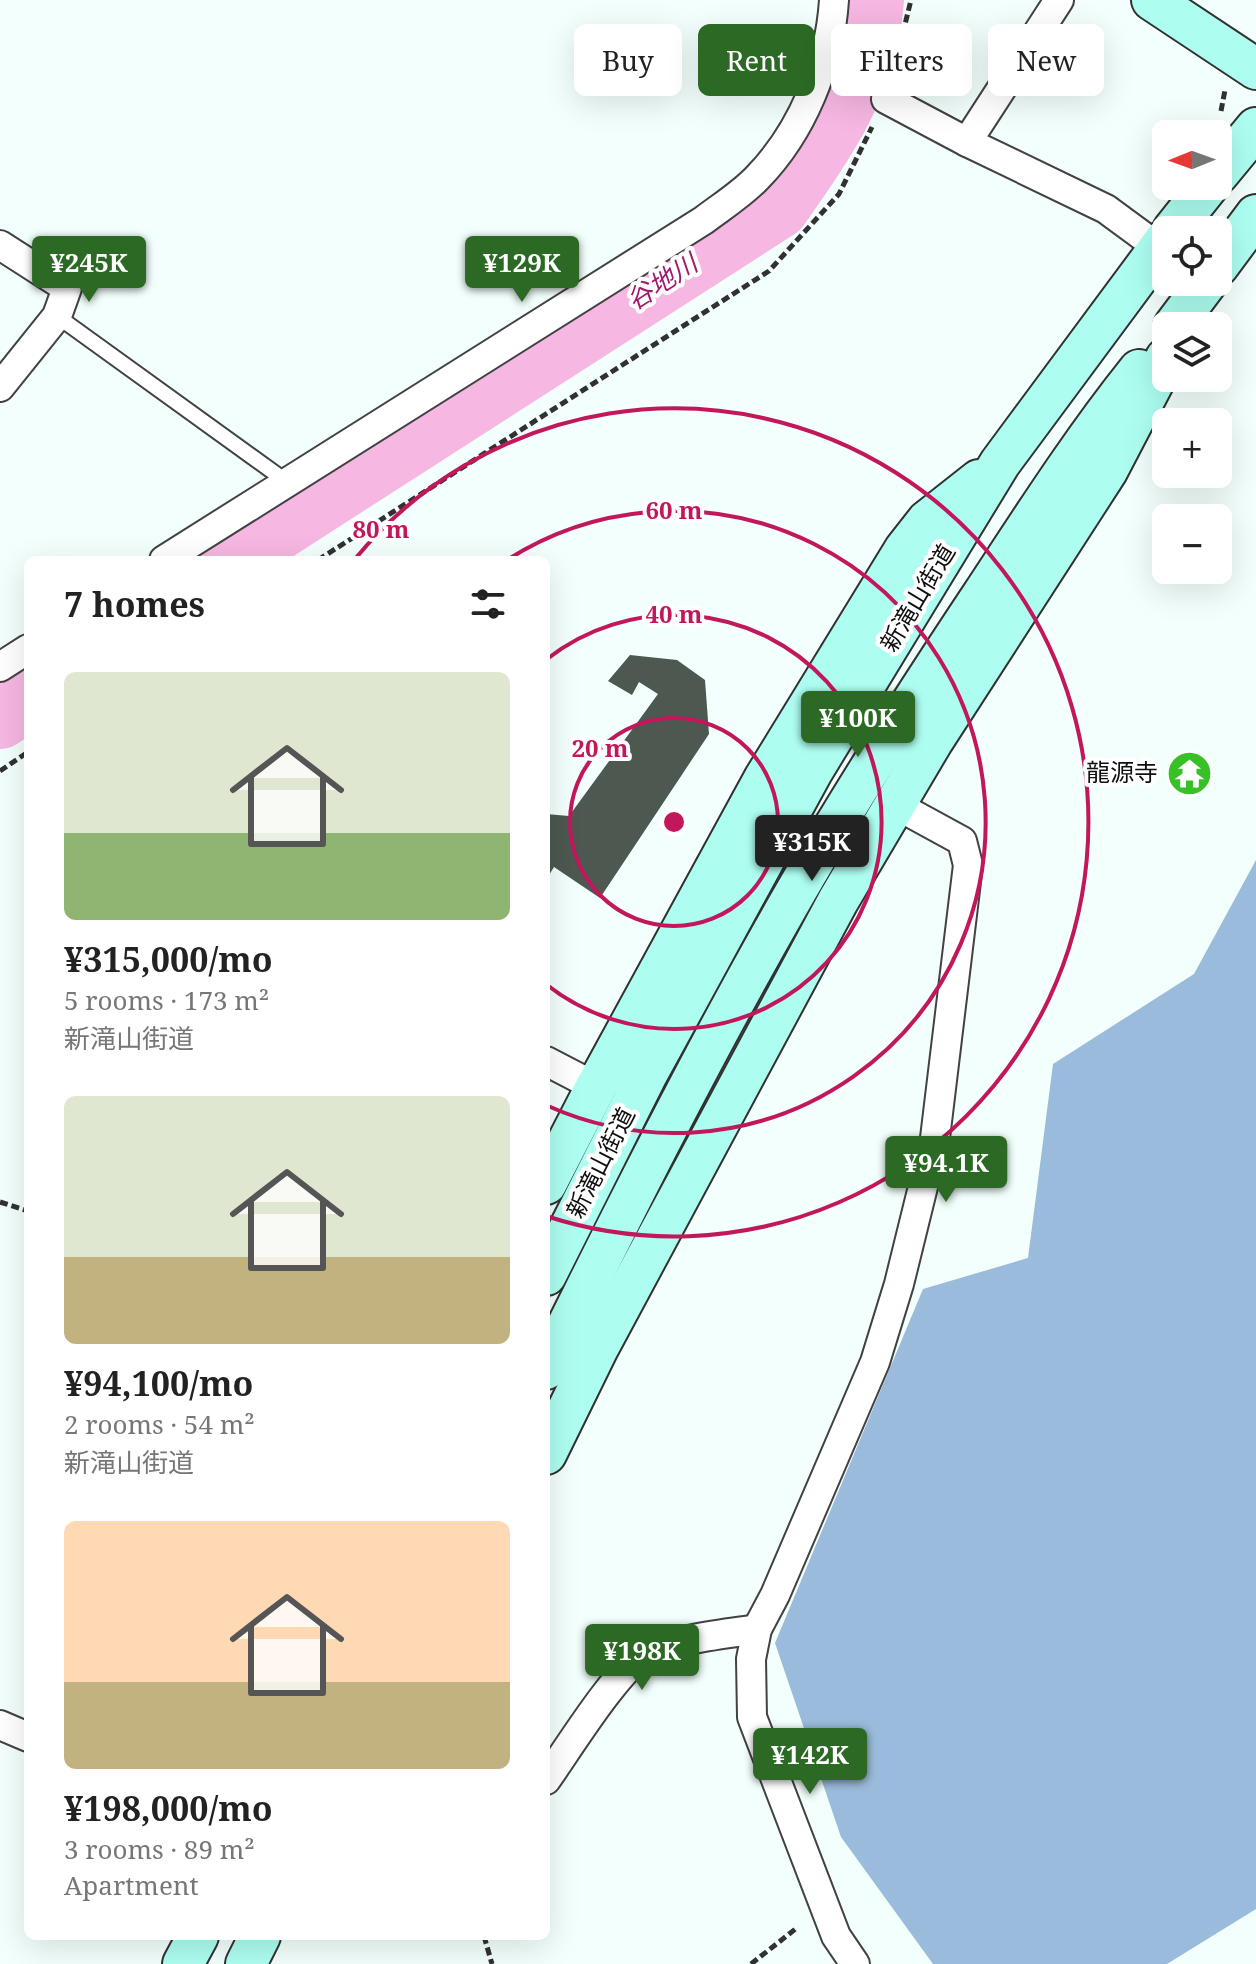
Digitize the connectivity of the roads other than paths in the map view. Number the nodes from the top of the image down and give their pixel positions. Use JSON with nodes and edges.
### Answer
{"nodes":[{"id":1,"x":834,"y":0,"type":"edge"},
{"id":2,"x":1059,"y":0,"type":"edge"},
{"id":3,"x":1152,"y":0,"type":"edge"},
{"id":4,"x":1256,"y":69,"type":"edge"},
{"id":5,"x":886,"y":99,"type":"road end"},
{"id":6,"x":1256,"y":128,"type":"edge"},
{"id":7,"x":967,"y":142,"type":"junction"},
{"id":8,"x":1232,"y":157,"type":"edge"},
{"id":9,"x":1197,"y":200,"type":"edge"},
{"id":10,"x":1256,"y":215,"type":"edge"},
{"id":11,"x":1184,"y":216,"type":"edge"},
{"id":12,"x":1152,"y":232,"type":"edge"},
{"id":13,"x":0,"y":245,"type":"edge"},
{"id":14,"x":1152,"y":258,"type":"edge"},
{"id":15,"x":1196,"y":299,"type":"edge"},
{"id":16,"x":57,"y":316,"type":"junction"},
{"id":17,"x":1152,"y":354,"type":"edge"},
{"id":18,"x":1152,"y":385,"type":"edge"},
{"id":19,"x":0,"y":387,"type":"edge"},
{"id":20,"x":1000,"y":463,"type":"junction"},
{"id":21,"x":287,"y":482,"type":"junction"},
{"id":22,"x":195,"y":554,"type":"edge"},
{"id":23,"x":24,"y":652,"type":"edge"},
{"id":24,"x":0,"y":667,"type":"edge"},
{"id":25,"x":896,"y":805,"type":"junction"},
{"id":26,"x":550,"y":1063,"type":"edge"},
{"id":27,"x":596,"y":1087,"type":"junction"},
{"id":28,"x":550,"y":1176,"type":"edge"},
{"id":29,"x":550,"y":1267,"type":"edge"},
{"id":30,"x":550,"y":1361,"type":"edge"},
{"id":31,"x":550,"y":1446,"type":"edge"},
{"id":32,"x":757,"y":1629,"type":"junction"},
{"id":33,"x":0,"y":1725,"type":"edge"},
{"id":34,"x":24,"y":1735,"type":"edge"},
{"id":35,"x":550,"y":1774,"type":"edge"},
{"id":36,"x":196,"y":1940,"type":"edge"},
{"id":37,"x":258,"y":1940,"type":"edge"},
{"id":38,"x":183,"y":1964,"type":"edge"},
{"id":39,"x":246,"y":1964,"type":"edge"},
{"id":40,"x":855,"y":1964,"type":"edge"}],
"edges":[{"from":1,"to":21,"type":"street"},
{"from":2,"to":7,"type":"street"},
{"from":3,"to":4,"type":"main road"},
{"from":5,"to":7,"type":"street"},
{"from":6,"to":8,"type":"main road"},
{"from":7,"to":12,"type":"street"},
{"from":9,"to":11,"type":"main road","name":"新滝山街道"},
{"from":10,"to":15,"type":"main road"},
{"from":13,"to":16,"type":"street"},
{"from":14,"to":20,"type":"main road","name":"新滝山街道"},
{"from":16,"to":19,"type":"street"},
{"from":16,"to":21,"type":"lane"},
{"from":17,"to":30,"type":"main road","name":"新滝山街道"},
{"from":18,"to":25,"type":"main road"},
{"from":20,"to":27,"type":"main road"},
{"from":20,"to":29,"type":"main road","name":"新滝山街道"},
{"from":21,"to":22,"type":"street"},
{"from":23,"to":24,"type":"street"},
{"from":25,"to":31,"type":"main road"},
{"from":25,"to":32,"type":"street"},
{"from":26,"to":27,"type":"street"},
{"from":27,"to":28,"type":"main road"},
{"from":32,"to":35,"type":"street"},
{"from":32,"to":40,"type":"street"},
{"from":33,"to":34,"type":"street"},
{"from":36,"to":38,"type":"main road"},
{"from":37,"to":39,"type":"main road"}]}
